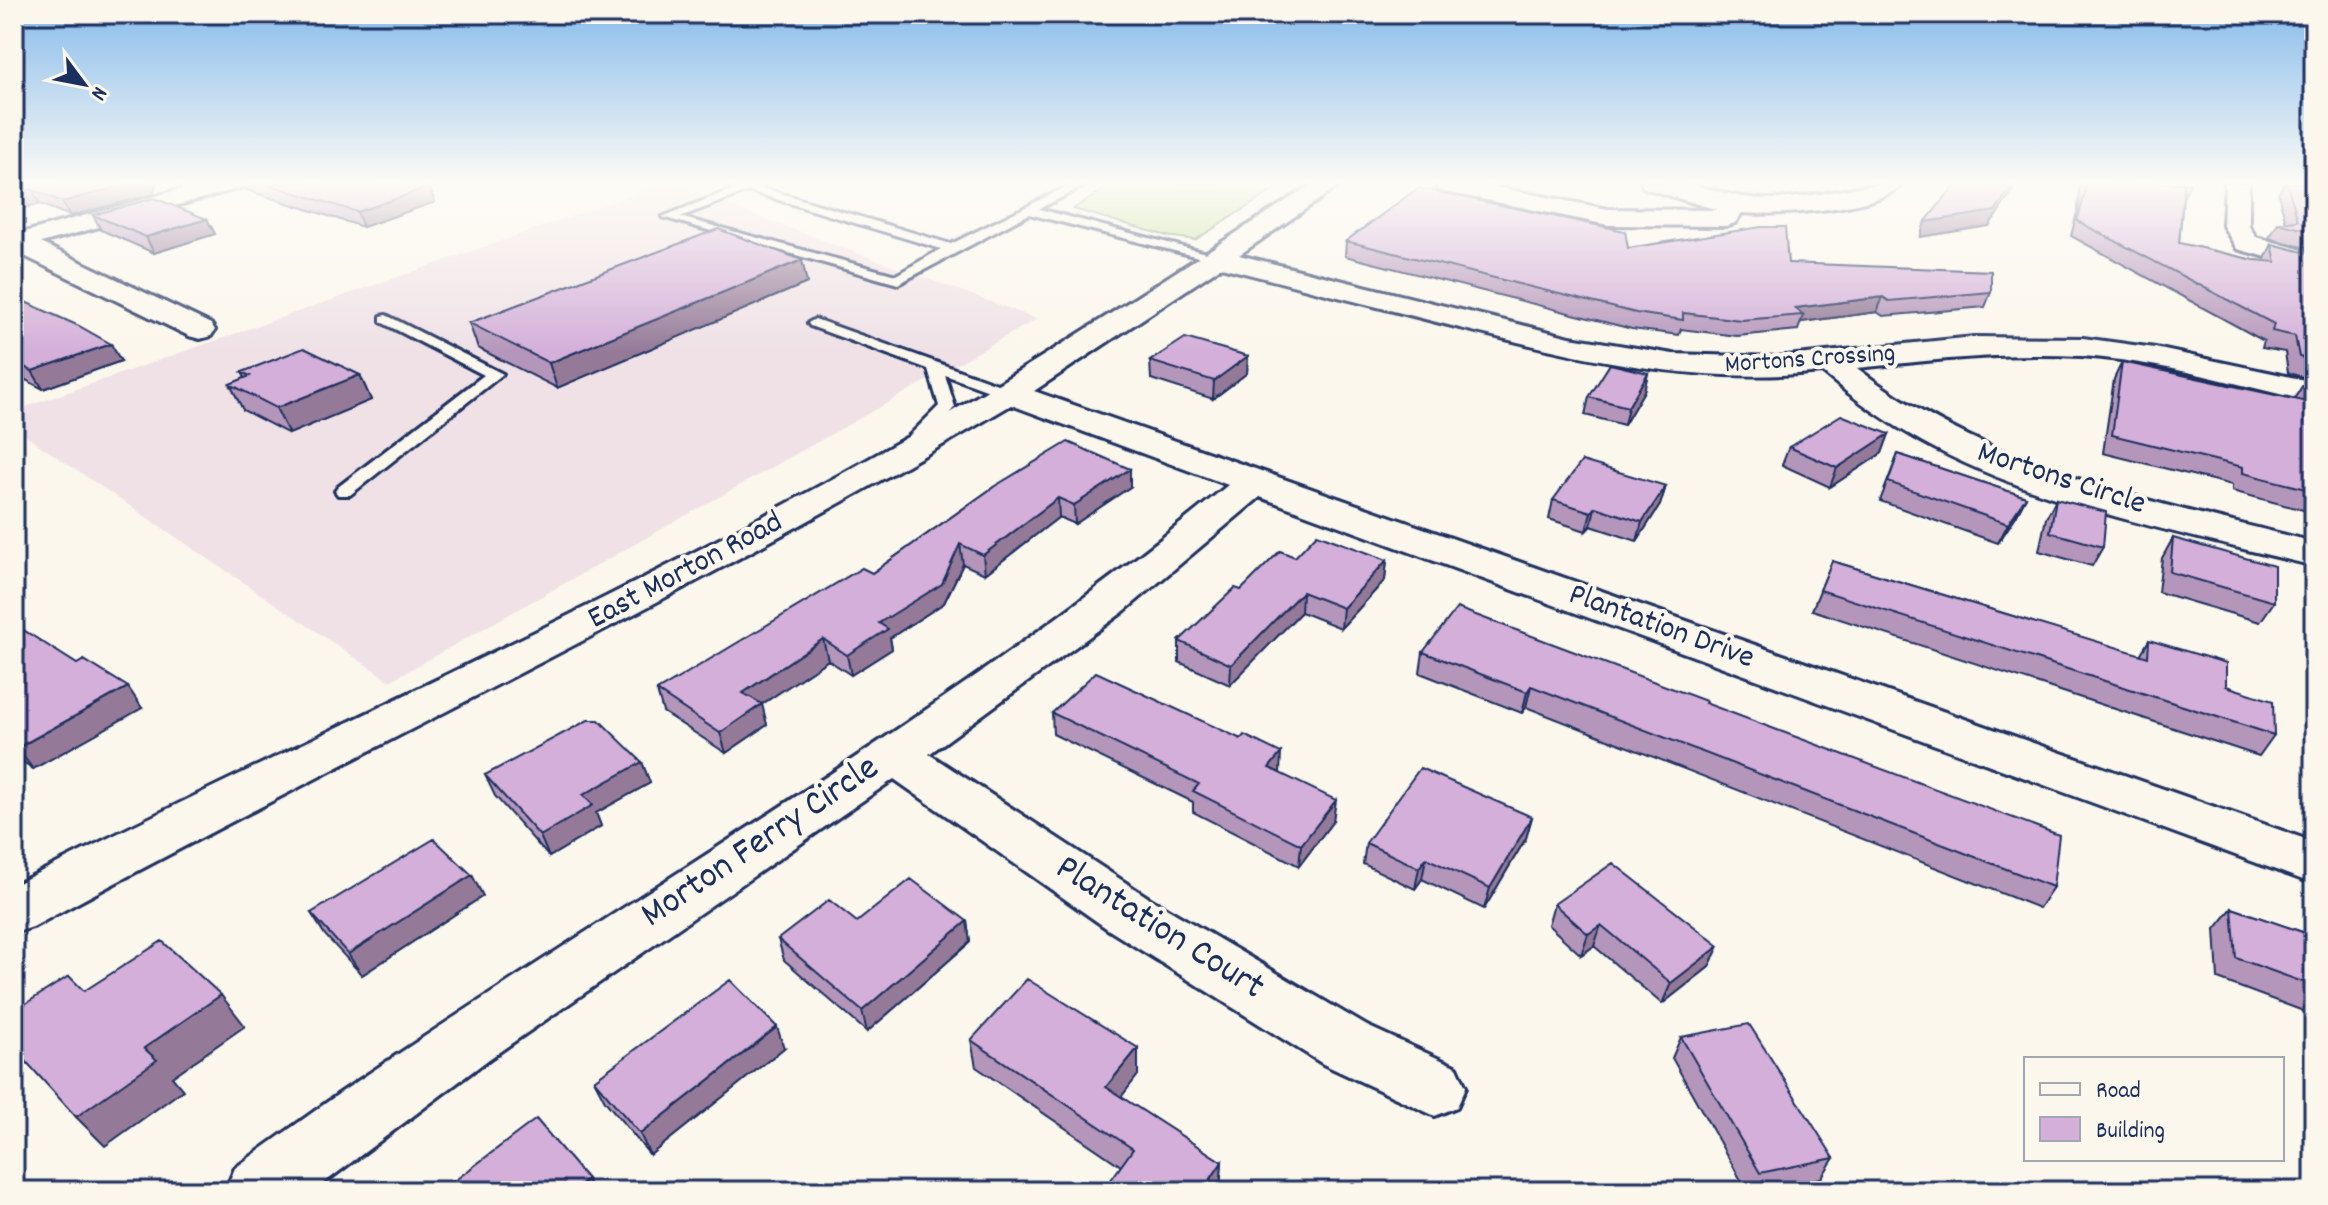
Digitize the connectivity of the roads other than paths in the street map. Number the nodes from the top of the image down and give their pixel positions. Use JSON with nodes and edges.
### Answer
{"nodes":[{"id":1,"x":27,"y":239,"type":"edge"},
{"id":2,"x":749,"y":239,"type":"edge"},
{"id":3,"x":924,"y":239,"type":"edge"},
{"id":4,"x":969,"y":239,"type":"edge"},
{"id":5,"x":1143,"y":239,"type":"edge"},
{"id":6,"x":1246,"y":239,"type":"edge"},
{"id":7,"x":2244,"y":239,"type":"edge"},
{"id":8,"x":952,"y":248,"type":"junction"},
{"id":9,"x":1218,"y":258,"type":"junction"},
{"id":10,"x":2314,"y":262,"type":"edge"},
{"id":11,"x":386,"y":319,"type":"dead end"},
{"id":12,"x":815,"y":323,"type":"dead end"},
{"id":13,"x":200,"y":330,"type":"dead end"},
{"id":14,"x":1829,"y":362,"type":"junction"},
{"id":15,"x":935,"y":367,"type":"junction"},
{"id":16,"x":2314,"y":392,"type":"edge"},
{"id":17,"x":1008,"y":393,"type":"junction"},
{"id":18,"x":898,"y":457,"type":"junction"},
{"id":19,"x":1255,"y":482,"type":"junction"},
{"id":20,"x":344,"y":491,"type":"dead end"},
{"id":21,"x":2314,"y":554,"type":"edge"},
{"id":22,"x":893,"y":754,"type":"junction"},
{"id":23,"x":2314,"y":863,"type":"edge"},
{"id":24,"x":14,"y":911,"type":"edge"},
{"id":25,"x":1435,"y":1087,"type":"dead end"},
{"id":26,"x":259,"y":1191,"type":"edge"}],
"edges":[{"from":1,"to":13,"type":"street"},
{"from":2,"to":8,"type":"lane"},
{"from":3,"to":8,"type":"lane"},
{"from":4,"to":8,"type":"lane"},
{"from":5,"to":9,"type":"lane"},
{"from":6,"to":9,"type":"street","name":"East Morton Road"},
{"from":7,"to":10,"type":"street"},
{"from":9,"to":14,"type":"street","name":"Mortons Crossing"},
{"from":9,"to":17,"type":"street","name":"East Morton Road"},
{"from":11,"to":20,"type":"lane"},
{"from":12,"to":15,"type":"lane"},
{"from":14,"to":16,"type":"street","name":"Mortons Crossing"},
{"from":14,"to":21,"type":"street","name":"Mortons Circle"},
{"from":15,"to":17,"type":"lane"},
{"from":15,"to":18,"type":"lane"},
{"from":17,"to":18,"type":"street","name":"East Morton Road"},
{"from":17,"to":19,"type":"street","name":"Plantation Drive"},
{"from":18,"to":24,"type":"street","name":"East Morton Road"},
{"from":19,"to":22,"type":"street","name":"Morton Ferry Circle"},
{"from":19,"to":23,"type":"street","name":"Plantation Drive"},
{"from":22,"to":25,"type":"street","name":"Plantation Court"},
{"from":22,"to":26,"type":"street","name":"Morton Ferry Circle"}]}
